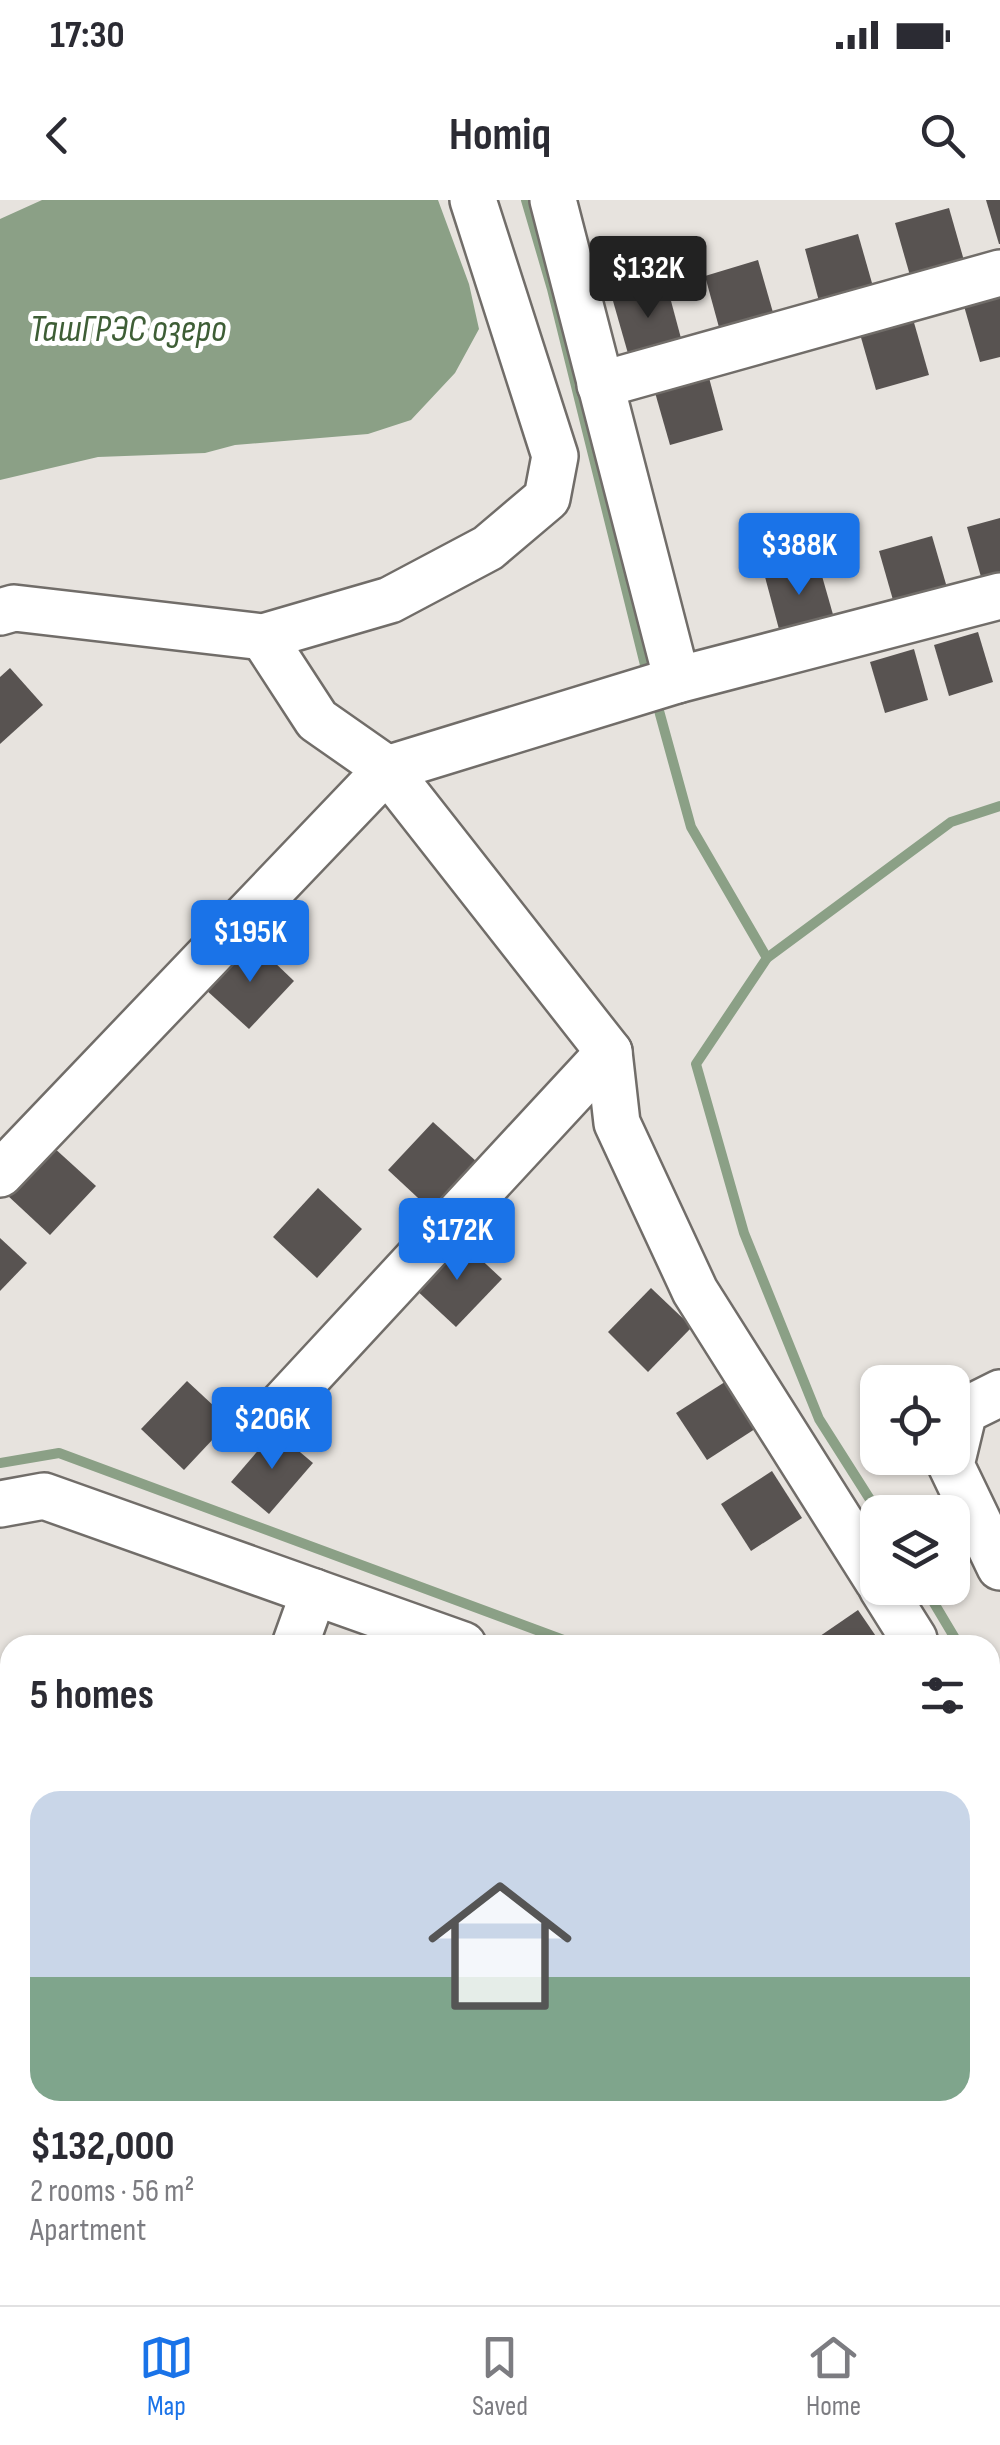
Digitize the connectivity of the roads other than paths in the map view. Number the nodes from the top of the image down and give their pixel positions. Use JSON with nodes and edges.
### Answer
{"nodes":[{"id":1,"x":473,"y":200,"type":"edge"},
{"id":2,"x":553,"y":200,"type":"edge"},
{"id":3,"x":1000,"y":273,"type":"edge"},
{"id":4,"x":600,"y":384,"type":"junction"},
{"id":5,"x":1000,"y":596,"type":"edge"},
{"id":6,"x":0,"y":612,"type":"edge"},
{"id":7,"x":263,"y":638,"type":"junction"},
{"id":8,"x":676,"y":680,"type":"junction"},
{"id":9,"x":387,"y":769,"type":"junction"},
{"id":10,"x":609,"y":1052,"type":"junction"},
{"id":11,"x":0,"y":1174,"type":"edge"},
{"id":12,"x":1000,"y":1394,"type":"edge"},
{"id":13,"x":269,"y":1418,"type":"dead end"},
{"id":14,"x":0,"y":1504,"type":"edge"},
{"id":15,"x":860,"y":1553,"type":"edge"},
{"id":16,"x":1000,"y":1567,"type":"edge"},
{"id":17,"x":314,"y":1592,"type":"junction"},
{"id":18,"x":893,"y":1605,"type":"edge"},
{"id":19,"x":299,"y":1635,"type":"edge"},
{"id":20,"x":435,"y":1635,"type":"edge"},
{"id":21,"x":911,"y":1635,"type":"edge"}],
"edges":[{"from":1,"to":7,"type":"street"},
{"from":2,"to":4,"type":"street"},
{"from":3,"to":4,"type":"street"},
{"from":4,"to":8,"type":"street"},
{"from":5,"to":8,"type":"street"},
{"from":6,"to":7,"type":"street"},
{"from":7,"to":9,"type":"street"},
{"from":8,"to":9,"type":"street"},
{"from":9,"to":10,"type":"street"},
{"from":9,"to":11,"type":"street"},
{"from":10,"to":13,"type":"street"},
{"from":10,"to":15,"type":"street"},
{"from":12,"to":16,"type":"street"},
{"from":14,"to":17,"type":"street"},
{"from":17,"to":19,"type":"street"},
{"from":17,"to":20,"type":"street"},
{"from":18,"to":21,"type":"street"}]}
